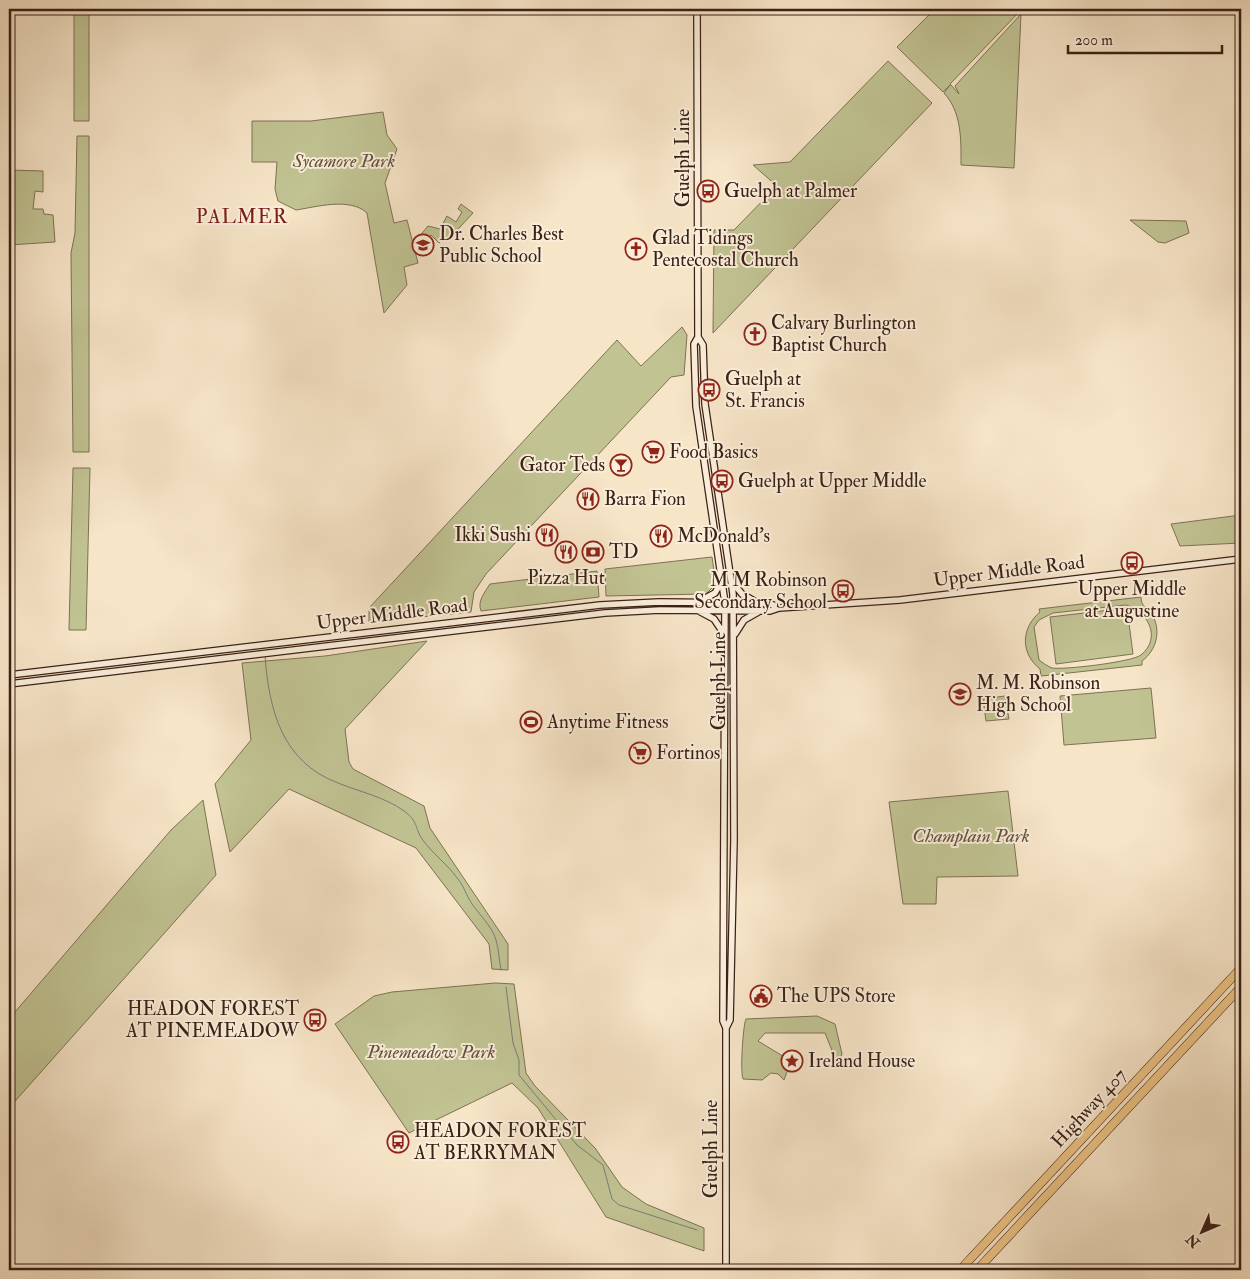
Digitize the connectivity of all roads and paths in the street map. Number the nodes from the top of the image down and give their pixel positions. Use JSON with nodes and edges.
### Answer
{"nodes":[{"id":1,"x":697,"y":9,"type":"edge"},
{"id":2,"x":698,"y":337,"type":"junction"},
{"id":3,"x":705,"y":470,"type":"junction"},
{"id":4,"x":717,"y":482,"type":"junction"},
{"id":5,"x":1241,"y":560,"type":"edge"},
{"id":6,"x":722,"y":579,"type":"junction"},
{"id":7,"x":732,"y":581,"type":"junction"},
{"id":8,"x":696,"y":602,"type":"junction"},
{"id":9,"x":733,"y":602,"type":"junction"},
{"id":10,"x":725,"y":603,"type":"junction"},
{"id":11,"x":758,"y":603,"type":"junction"},
{"id":12,"x":780,"y":608,"type":"junction"},
{"id":13,"x":697,"y":610,"type":"junction"},
{"id":14,"x":725,"y":610,"type":"junction"},
{"id":15,"x":733,"y":610,"type":"junction"},
{"id":16,"x":761,"y":611,"type":"junction"},
{"id":17,"x":725,"y":635,"type":"junction"},
{"id":18,"x":734,"y":636,"type":"junction"},
{"id":19,"x":9,"y":675,"type":"edge"},
{"id":20,"x":9,"y":684,"type":"edge"},
{"id":21,"x":724,"y":814,"type":"junction"},
{"id":22,"x":734,"y":814,"type":"junction"},
{"id":23,"x":1241,"y":968,"type":"edge"},
{"id":24,"x":1241,"y":987,"type":"edge"},
{"id":25,"x":726,"y":1028,"type":"junction"},
{"id":26,"x":726,"y":1270,"type":"edge"},
{"id":27,"x":960,"y":1270,"type":"edge"},
{"id":28,"x":977,"y":1270,"type":"edge"}],
"edges":[{"from":1,"to":2,"type":"main road","name":"Guelph Line"},
{"from":2,"to":3,"type":"main road","name":"Guelph Line"},
{"from":2,"to":4,"type":"main road","name":"Guelph Line"},
{"from":3,"to":4,"type":"main road"},
{"from":3,"to":6,"type":"main road","name":"Guelph Line"},
{"from":4,"to":7,"type":"main road","name":"Guelph Line"},
{"from":5,"to":12,"type":"main road","name":"Upper Middle Road"},
{"from":6,"to":8,"type":"main road"},
{"from":6,"to":10,"type":"main road","name":"Guelph Line"},
{"from":7,"to":9,"type":"main road","name":"Guelph Line"},
{"from":7,"to":11,"type":"main road"},
{"from":8,"to":10,"type":"main road","name":"Upper Middle Road"},
{"from":8,"to":19,"type":"main road","name":"Upper Middle Road"},
{"from":9,"to":10,"type":"main road","name":"Upper Middle Road"},
{"from":9,"to":11,"type":"main road","name":"Upper Middle Road"},
{"from":9,"to":15,"type":"main road","name":"Guelph Line"},
{"from":10,"to":14,"type":"main road","name":"Guelph Line"},
{"from":11,"to":12,"type":"main road","name":"Upper Middle Road"},
{"from":12,"to":16,"type":"main road","name":"Upper Middle Road"},
{"from":13,"to":14,"type":"main road","name":"Upper Middle Road"},
{"from":13,"to":17,"type":"main road"},
{"from":13,"to":20,"type":"main road","name":"Upper Middle Road"},
{"from":14,"to":15,"type":"main road","name":"Upper Middle Road"},
{"from":14,"to":17,"type":"main road","name":"Guelph Line"},
{"from":15,"to":16,"type":"main road","name":"Upper Middle Road"},
{"from":15,"to":18,"type":"main road","name":"Guelph Line"},
{"from":16,"to":18,"type":"main road"},
{"from":17,"to":21,"type":"main road","name":"Guelph Line"},
{"from":18,"to":22,"type":"main road","name":"Guelph Line"},
{"from":21,"to":22,"type":"main road"},
{"from":21,"to":25,"type":"main road","name":"Guelph Line"},
{"from":22,"to":25,"type":"main road","name":"Guelph Line"},
{"from":23,"to":27,"type":"highway","name":"Highway 407"},
{"from":24,"to":28,"type":"highway","name":"Highway 407"},
{"from":25,"to":26,"type":"main road","name":"Guelph Line"}]}
